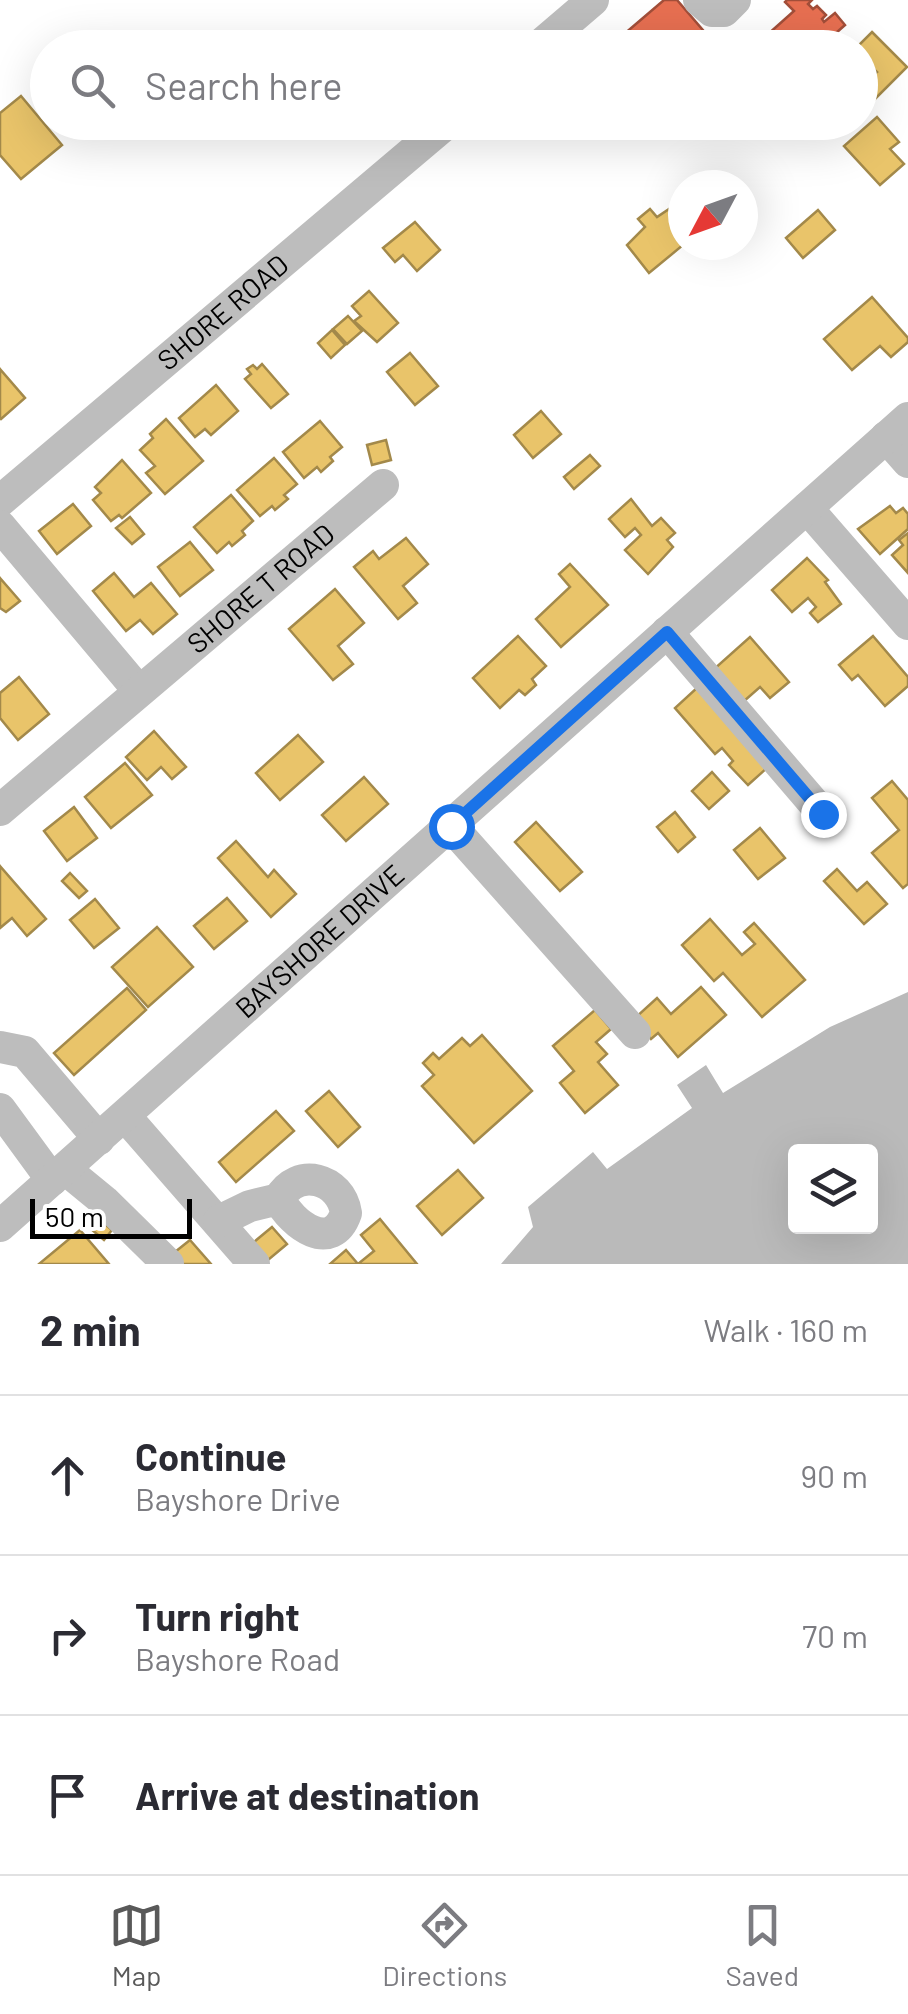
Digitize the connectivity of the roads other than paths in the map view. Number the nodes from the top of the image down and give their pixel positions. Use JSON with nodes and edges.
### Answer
{"nodes":[{"id":1,"x":699,"y":0,"type":"edge"},
{"id":2,"x":735,"y":0,"type":"edge"},
{"id":3,"x":572,"y":7,"type":"edge"},
{"id":4,"x":552,"y":30,"type":"edge"},
{"id":5,"x":427,"y":140,"type":"edge"},
{"id":6,"x":897,"y":428,"type":"edge"},
{"id":7,"x":908,"y":462,"type":"edge"},
{"id":8,"x":383,"y":485,"type":"dead end"},
{"id":9,"x":0,"y":501,"type":"edge"},
{"id":10,"x":807,"y":508,"type":"junction"},
{"id":11,"x":0,"y":526,"type":"edge"},
{"id":12,"x":908,"y":624,"type":"edge"},
{"id":13,"x":667,"y":632,"type":"junction"},
{"id":14,"x":139,"y":691,"type":"junction"},
{"id":15,"x":0,"y":810,"type":"edge"},
{"id":16,"x":823,"y":814,"type":"dead end"},
{"id":17,"x":451,"y":826,"type":"junction"},
{"id":18,"x":636,"y":1033,"type":"dead end"},
{"id":19,"x":0,"y":1047,"type":"edge"},
{"id":20,"x":0,"y":1108,"type":"edge"},
{"id":21,"x":124,"y":1116,"type":"junction"},
{"id":22,"x":99,"y":1138,"type":"junction"},
{"id":23,"x":58,"y":1175,"type":"junction"},
{"id":24,"x":280,"y":1199,"type":"dead end"},
{"id":25,"x":219,"y":1222,"type":"junction"},
{"id":26,"x":0,"y":1226,"type":"edge"},
{"id":27,"x":168,"y":1264,"type":"edge"},
{"id":28,"x":254,"y":1264,"type":"edge"}],
"edges":[{"from":1,"to":2,"type":"street"},
{"from":3,"to":4,"type":"street"},
{"from":5,"to":9,"type":"street","name":"SHORE ROAD"},
{"from":6,"to":7,"type":"street"},
{"from":6,"to":10,"type":"street","name":"BAYSHORE DRIVE"},
{"from":8,"to":14,"type":"street","name":"SHORE T ROAD"},
{"from":10,"to":12,"type":"street"},
{"from":10,"to":13,"type":"street","name":"BAYSHORE DRIVE"},
{"from":11,"to":14,"type":"street"},
{"from":13,"to":16,"type":"street"},
{"from":13,"to":17,"type":"street","name":"BAYSHORE DRIVE"},
{"from":14,"to":15,"type":"street","name":"SHORE T ROAD"},
{"from":17,"to":18,"type":"street"},
{"from":17,"to":21,"type":"street","name":"BAYSHORE DRIVE"},
{"from":19,"to":22,"type":"street"},
{"from":20,"to":23,"type":"street"},
{"from":21,"to":22,"type":"street","name":"BAYSHORE DRIVE"},
{"from":21,"to":25,"type":"street"},
{"from":22,"to":23,"type":"street","name":"BAYSHORE DRIVE"},
{"from":23,"to":26,"type":"street","name":"BAYSHORE DRIVE"},
{"from":23,"to":27,"type":"street"},
{"from":24,"to":25,"type":"street"},
{"from":25,"to":28,"type":"street"}]}
